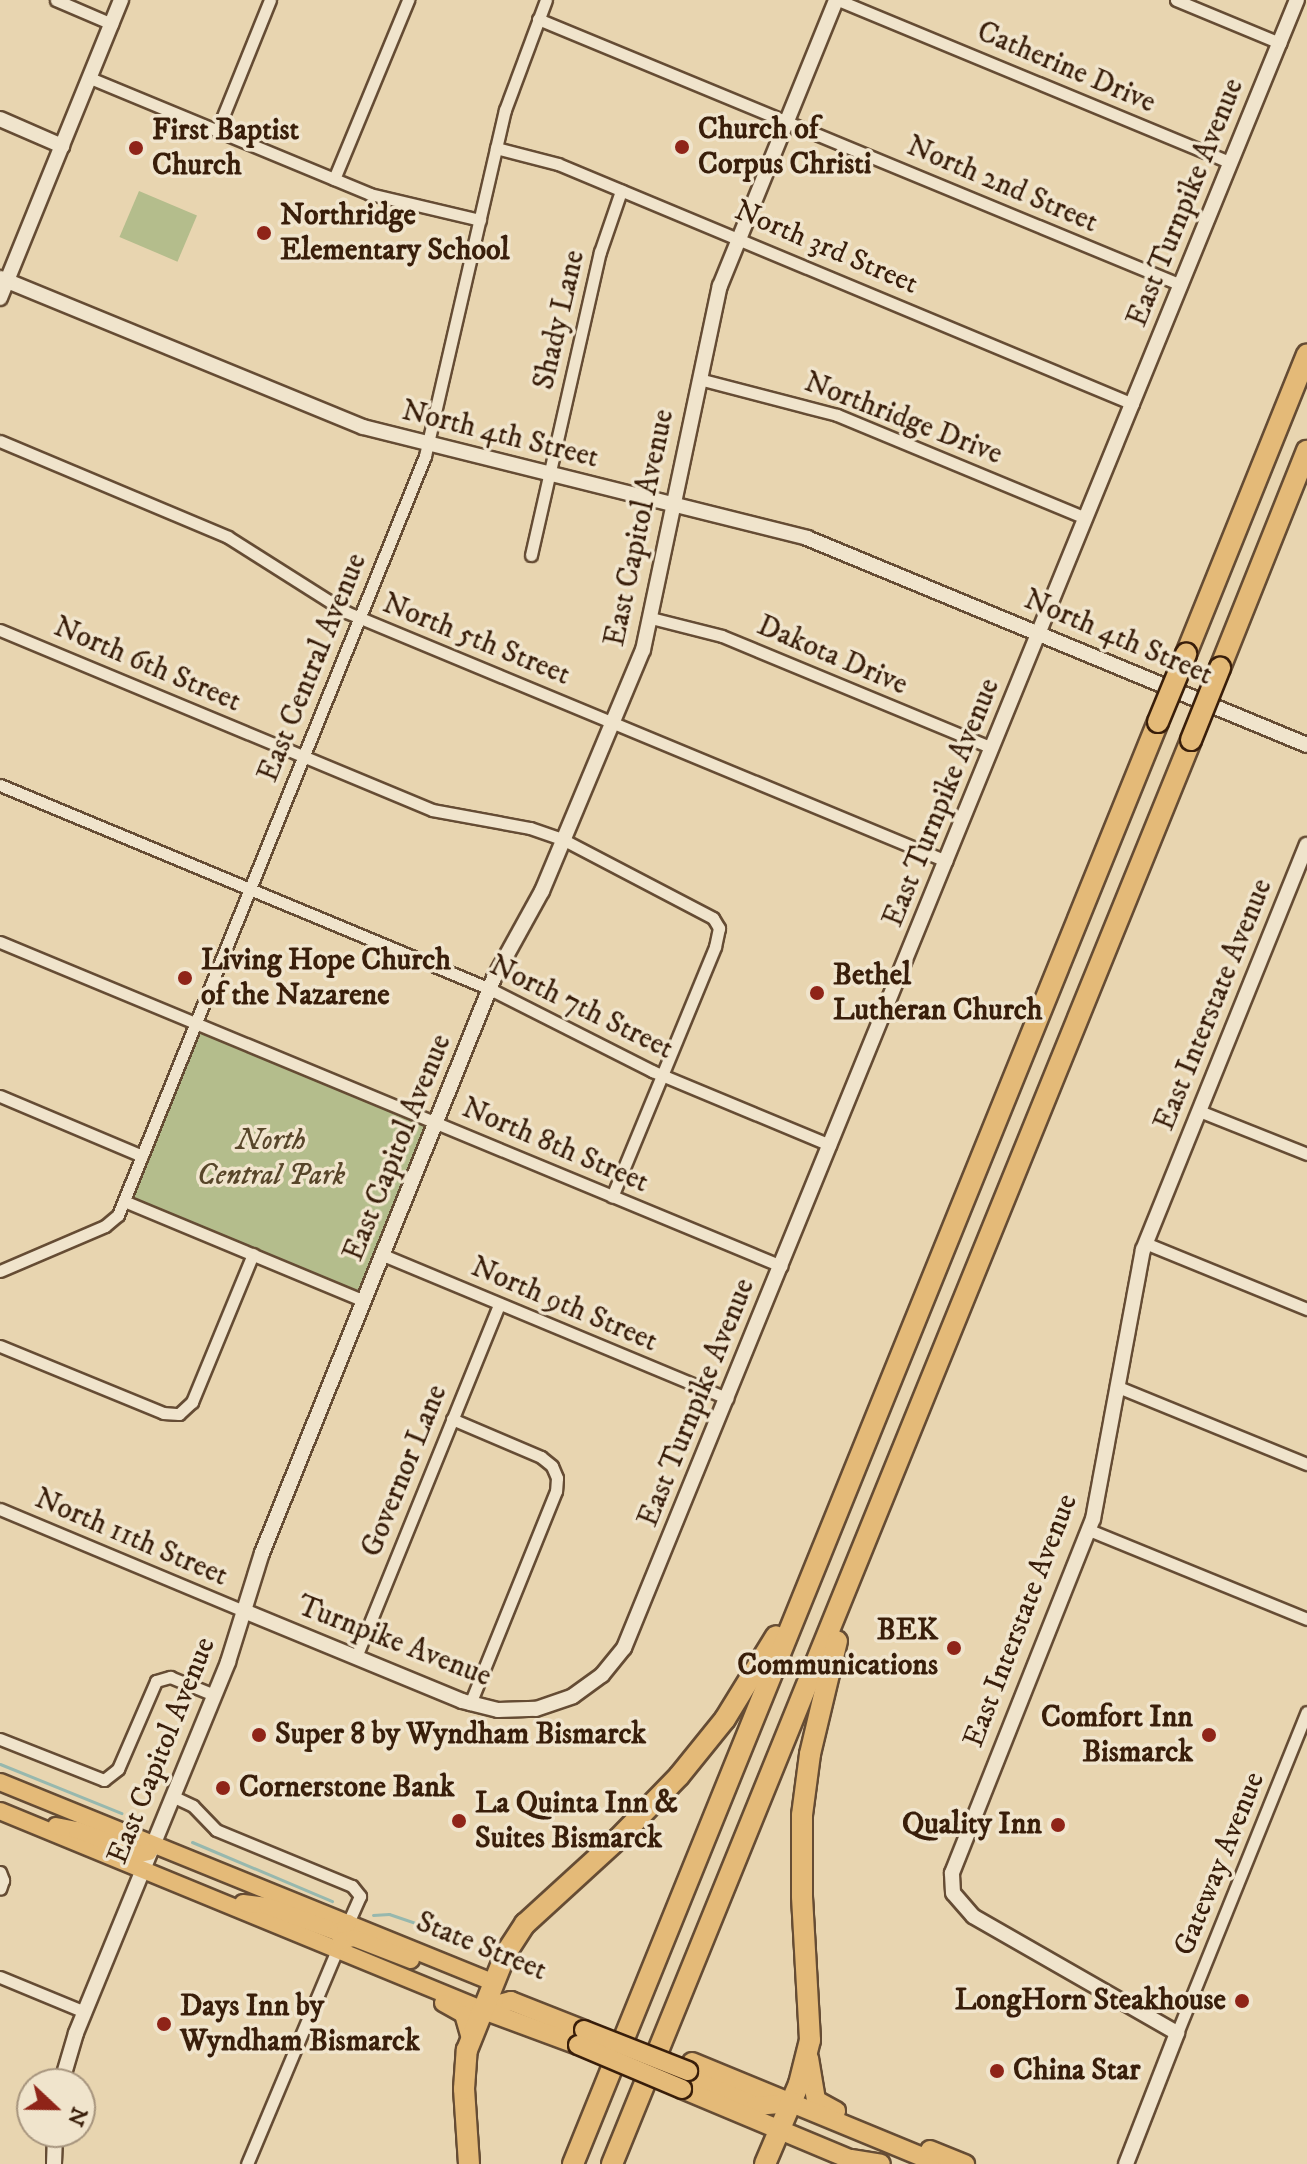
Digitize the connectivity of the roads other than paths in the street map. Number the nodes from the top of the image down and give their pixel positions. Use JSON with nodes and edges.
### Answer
{"nodes":[{"id":1,"x":56,"y":0,"type":"edge"},
{"id":2,"x":121,"y":0,"type":"edge"},
{"id":3,"x":270,"y":0,"type":"edge"},
{"id":4,"x":408,"y":0,"type":"edge"},
{"id":5,"x":546,"y":0,"type":"edge"},
{"id":6,"x":837,"y":0,"type":"edge"},
{"id":7,"x":1176,"y":0,"type":"edge"},
{"id":8,"x":1297,"y":0,"type":"edge"},
{"id":9,"x":538,"y":19,"type":"junction"},
{"id":10,"x":112,"y":24,"type":"junction"},
{"id":11,"x":1280,"y":43,"type":"junction"},
{"id":12,"x":90,"y":78,"type":"junction"},
{"id":13,"x":0,"y":119,"type":"edge"},
{"id":14,"x":786,"y":121,"type":"junction"},
{"id":15,"x":217,"y":131,"type":"junction"},
{"id":16,"x":62,"y":146,"type":"junction"},
{"id":17,"x":496,"y":148,"type":"junction"},
{"id":18,"x":1231,"y":163,"type":"junction"},
{"id":19,"x":334,"y":179,"type":"junction"},
{"id":20,"x":621,"y":191,"type":"junction"},
{"id":21,"x":480,"y":220,"type":"junction"},
{"id":22,"x":737,"y":239,"type":"junction"},
{"id":23,"x":4,"y":279,"type":"edge"},
{"id":24,"x":1181,"y":285,"type":"junction"},
{"id":25,"x":0,"y":298,"type":"edge"},
{"id":26,"x":1307,"y":355,"type":"edge"},
{"id":27,"x":699,"y":379,"type":"junction"},
{"id":28,"x":1133,"y":404,"type":"junction"},
{"id":29,"x":0,"y":441,"type":"edge"},
{"id":30,"x":427,"y":446,"type":"junction"},
{"id":31,"x":1307,"y":451,"type":"edge"},
{"id":32,"x":550,"y":475,"type":"junction"},
{"id":33,"x":674,"y":503,"type":"junction"},
{"id":34,"x":1086,"y":518,"type":"junction"},
{"id":35,"x":531,"y":555,"type":"dead end"},
{"id":36,"x":360,"y":618,"type":"junction"},
{"id":37,"x":651,"y":618,"type":"junction"},
{"id":38,"x":0,"y":630,"type":"edge"},
{"id":39,"x":1039,"y":633,"type":"junction"},
{"id":40,"x":613,"y":722,"type":"junction"},
{"id":41,"x":1307,"y":745,"type":"edge"},
{"id":42,"x":992,"y":748,"type":"junction"},
{"id":43,"x":303,"y":756,"type":"junction"},
{"id":44,"x":0,"y":785,"type":"edge"},
{"id":45,"x":564,"y":840,"type":"junction"},
{"id":46,"x":1307,"y":845,"type":"edge"},
{"id":47,"x":946,"y":861,"type":"junction"},
{"id":48,"x":249,"y":889,"type":"junction"},
{"id":49,"x":0,"y":942,"type":"edge"},
{"id":50,"x":490,"y":989,"type":"junction"},
{"id":51,"x":196,"y":1022,"type":"junction"},
{"id":52,"x":664,"y":1076,"type":"junction"},
{"id":53,"x":0,"y":1096,"type":"edge"},
{"id":54,"x":1199,"y":1111,"type":"junction"},
{"id":55,"x":436,"y":1122,"type":"junction"},
{"id":56,"x":830,"y":1145,"type":"junction"},
{"id":57,"x":1307,"y":1154,"type":"edge"},
{"id":58,"x":142,"y":1156,"type":"junction"},
{"id":59,"x":612,"y":1197,"type":"junction"},
{"id":60,"x":124,"y":1201,"type":"junction"},
{"id":61,"x":1145,"y":1243,"type":"junction"},
{"id":62,"x":253,"y":1254,"type":"junction"},
{"id":63,"x":383,"y":1255,"type":"junction"},
{"id":64,"x":781,"y":1266,"type":"junction"},
{"id":65,"x":0,"y":1271,"type":"edge"},
{"id":66,"x":364,"y":1301,"type":"junction"},
{"id":67,"x":499,"y":1304,"type":"junction"},
{"id":68,"x":1307,"y":1309,"type":"edge"},
{"id":69,"x":0,"y":1346,"type":"edge"},
{"id":70,"x":900,"y":1359,"type":"junction"},
{"id":71,"x":1118,"y":1387,"type":"junction"},
{"id":72,"x":727,"y":1398,"type":"junction"},
{"id":73,"x":452,"y":1419,"type":"junction"},
{"id":74,"x":906,"y":1441,"type":"junction"},
{"id":75,"x":1307,"y":1464,"type":"edge"},
{"id":76,"x":0,"y":1509,"type":"edge"},
{"id":77,"x":1089,"y":1530,"type":"junction"},
{"id":78,"x":244,"y":1611,"type":"junction"},
{"id":79,"x":1307,"y":1619,"type":"edge"},
{"id":80,"x":356,"y":1657,"type":"junction"},
{"id":81,"x":610,"y":1666,"type":"joint"},
{"id":82,"x":214,"y":1695,"type":"junction"},
{"id":83,"x":470,"y":1704,"type":"junction"},
{"id":84,"x":1307,"y":1712,"type":"edge"},
{"id":85,"x":0,"y":1739,"type":"edge"},
{"id":86,"x":0,"y":1782,"type":"edge"},
{"id":87,"x":172,"y":1796,"type":"junction"},
{"id":88,"x":0,"y":1811,"type":"edge"},
{"id":89,"x":148,"y":1856,"type":"junction"},
{"id":90,"x":0,"y":1872,"type":"edge"},
{"id":91,"x":1,"y":1887,"type":"edge"},
{"id":92,"x":222,"y":1901,"type":"junction"},
{"id":93,"x":348,"y":1923,"type":"junction"},
{"id":94,"x":338,"y":1948,"type":"junction"},
{"id":95,"x":354,"y":1955,"type":"junction"},
{"id":96,"x":433,"y":1958,"type":"junction"},
{"id":97,"x":0,"y":1977,"type":"edge"},
{"id":98,"x":492,"y":1982,"type":"junction"},
{"id":99,"x":481,"y":2009,"type":"junction"},
{"id":100,"x":85,"y":2012,"type":"junction"},
{"id":101,"x":583,"y":2033,"type":"junction"},
{"id":102,"x":1177,"y":2033,"type":"junction"},
{"id":103,"x":470,"y":2038,"type":"junction"},
{"id":104,"x":809,"y":2053,"type":"junction"},
{"id":105,"x":66,"y":2068,"type":"edge"},
{"id":106,"x":687,"y":2075,"type":"junction"},
{"id":107,"x":791,"y":2103,"type":"junction"},
{"id":108,"x":780,"y":2130,"type":"junction"},
{"id":109,"x":855,"y":2162,"type":"edge"},
{"id":110,"x":247,"y":2164,"type":"edge"},
{"id":111,"x":469,"y":2164,"type":"edge"},
{"id":112,"x":573,"y":2164,"type":"edge"},
{"id":113,"x":612,"y":2164,"type":"edge"},
{"id":114,"x":765,"y":2164,"type":"edge"},
{"id":115,"x":881,"y":2164,"type":"edge"},
{"id":116,"x":939,"y":2164,"type":"edge"},
{"id":117,"x":965,"y":2164,"type":"edge"},
{"id":118,"x":1126,"y":2164,"type":"edge"}],
"edges":[{"from":1,"to":10,"type":"street"},
{"from":2,"to":10,"type":"street"},
{"from":3,"to":15,"type":"street"},
{"from":4,"to":19,"type":"street"},
{"from":5,"to":9,"type":"street","name":"East Central Avenue"},
{"from":6,"to":14,"type":"street","name":"East Capitol Avenue"},
{"from":6,"to":18,"type":"street","name":"Catherine Drive"},
{"from":7,"to":11,"type":"street"},
{"from":8,"to":11,"type":"street","name":"East Turnpike Avenue"},
{"from":9,"to":14,"type":"street","name":"North 2nd Street"},
{"from":9,"to":17,"type":"street","name":"East Central Avenue"},
{"from":10,"to":12,"type":"street"},
{"from":11,"to":18,"type":"street","name":"East Turnpike Avenue"},
{"from":12,"to":15,"type":"street"},
{"from":12,"to":16,"type":"street"},
{"from":13,"to":16,"type":"street"},
{"from":14,"to":22,"type":"street","name":"East Capitol Avenue"},
{"from":14,"to":24,"type":"street","name":"North 2nd Street"},
{"from":15,"to":19,"type":"street"},
{"from":16,"to":23,"type":"street"},
{"from":17,"to":20,"type":"street","name":"North 3rd Street"},
{"from":17,"to":21,"type":"street","name":"East Central Avenue"},
{"from":18,"to":24,"type":"street","name":"East Turnpike Avenue"},
{"from":19,"to":21,"type":"street"},
{"from":20,"to":22,"type":"street","name":"North 3rd Street"},
{"from":20,"to":32,"type":"street","name":"Shady Lane"},
{"from":21,"to":30,"type":"street","name":"East Central Avenue"},
{"from":22,"to":27,"type":"street","name":"East Capitol Avenue"},
{"from":22,"to":28,"type":"street","name":"North 3rd Street"},
{"from":23,"to":25,"type":"street"},
{"from":23,"to":30,"type":"street","name":"North 4th Street"},
{"from":24,"to":28,"type":"street","name":"East Turnpike Avenue"},
{"from":26,"to":70,"type":"highway","bridge":true},
{"from":27,"to":33,"type":"street","name":"East Capitol Avenue"},
{"from":27,"to":34,"type":"street","name":"Northridge Drive"},
{"from":28,"to":34,"type":"street","name":"East Turnpike Avenue"},
{"from":29,"to":36,"type":"street","name":"North 5th Street"},
{"from":30,"to":32,"type":"street","name":"North 4th Street"},
{"from":30,"to":36,"type":"street","name":"East Central Avenue"},
{"from":31,"to":74,"type":"highway","bridge":true},
{"from":32,"to":33,"type":"street","name":"North 4th Street"},
{"from":32,"to":35,"type":"street","name":"Shady Lane"},
{"from":33,"to":37,"type":"street","name":"East Capitol Avenue"},
{"from":33,"to":39,"type":"street","name":"North 4th Street"},
{"from":34,"to":39,"type":"street","name":"East Turnpike Avenue"},
{"from":36,"to":40,"type":"street","name":"North 5th Street"},
{"from":36,"to":43,"type":"street","name":"East Central Avenue"},
{"from":37,"to":40,"type":"street","name":"East Capitol Avenue"},
{"from":37,"to":42,"type":"street","name":"Dakota Drive"},
{"from":38,"to":43,"type":"street","name":"North 6th Street"},
{"from":39,"to":41,"type":"street","name":"North 4th Street"},
{"from":39,"to":42,"type":"street","name":"East Turnpike Avenue"},
{"from":40,"to":45,"type":"street","name":"East Capitol Avenue"},
{"from":40,"to":47,"type":"street","name":"North 5th Street"},
{"from":42,"to":47,"type":"street","name":"East Turnpike Avenue"},
{"from":43,"to":45,"type":"street","name":"North 6th Street"},
{"from":43,"to":48,"type":"street","name":"East Central Avenue"},
{"from":44,"to":48,"type":"street","name":"North 7th Street"},
{"from":45,"to":50,"type":"street","name":"East Capitol Avenue"},
{"from":45,"to":52,"type":"street","name":"North 6th Street"},
{"from":46,"to":54,"type":"street","name":"East Interstate Avenue"},
{"from":47,"to":56,"type":"street","name":"East Turnpike Avenue"},
{"from":48,"to":50,"type":"street","name":"North 7th Street"},
{"from":48,"to":51,"type":"street","name":"East Central Avenue"},
{"from":49,"to":51,"type":"street","name":"North 8th Street"},
{"from":50,"to":52,"type":"street","name":"North 7th Street"},
{"from":50,"to":55,"type":"street","name":"East Capitol Avenue"},
{"from":51,"to":55,"type":"street","name":"North 8th Street"},
{"from":51,"to":58,"type":"street","name":"East Central Avenue"},
{"from":52,"to":56,"type":"street","name":"North 7th Street"},
{"from":52,"to":59,"type":"street"},
{"from":53,"to":58,"type":"street"},
{"from":54,"to":57,"type":"street"},
{"from":54,"to":61,"type":"street","name":"East Interstate Avenue"},
{"from":55,"to":59,"type":"street","name":"North 8th Street"},
{"from":55,"to":63,"type":"street","name":"East Capitol Avenue"},
{"from":56,"to":64,"type":"street","name":"East Turnpike Avenue"},
{"from":58,"to":60,"type":"street","name":"East Central Avenue"},
{"from":59,"to":64,"type":"street","name":"North 8th Street"},
{"from":60,"to":62,"type":"street"},
{"from":60,"to":65,"type":"street","name":"East Central Avenue"},
{"from":61,"to":68,"type":"street"},
{"from":61,"to":71,"type":"street","name":"East Interstate Avenue"},
{"from":62,"to":66,"type":"street"},
{"from":62,"to":69,"type":"street"},
{"from":63,"to":66,"type":"street","name":"East Capitol Avenue"},
{"from":63,"to":67,"type":"street","name":"North 9th Street"},
{"from":64,"to":72,"type":"street","name":"East Turnpike Avenue"},
{"from":66,"to":78,"type":"street","name":"East Capitol Avenue"},
{"from":67,"to":72,"type":"street","name":"North 9th Street"},
{"from":67,"to":73,"type":"street","name":"Governor Lane"},
{"from":70,"to":98,"type":"highway"},
{"from":70,"to":112,"type":"highway"},
{"from":71,"to":75,"type":"street"},
{"from":71,"to":77,"type":"street","name":"East Interstate Avenue"},
{"from":72,"to":81,"type":"street","name":"East Turnpike Avenue"},
{"from":73,"to":80,"type":"street","name":"Governor Lane"},
{"from":73,"to":83,"type":"street"},
{"from":74,"to":104,"type":"highway"},
{"from":74,"to":113,"type":"highway"},
{"from":76,"to":78,"type":"street","name":"North 11th Street"},
{"from":77,"to":79,"type":"street"},
{"from":77,"to":102,"type":"street","name":"East Interstate Avenue"},
{"from":78,"to":80,"type":"street","name":"Turnpike Avenue"},
{"from":78,"to":82,"type":"street","name":"East Capitol Avenue"},
{"from":80,"to":83,"type":"street","name":"Turnpike Avenue"},
{"from":81,"to":83,"type":"street","name":"Turnpike Avenue"},
{"from":82,"to":85,"type":"street"},
{"from":82,"to":87,"type":"street","name":"East Capitol Avenue"},
{"from":84,"to":102,"type":"street","name":"Gateway Avenue"},
{"from":86,"to":89,"type":"main road","name":"State Street"},
{"from":87,"to":89,"type":"street","name":"East Capitol Avenue"},
{"from":87,"to":93,"type":"street"},
{"from":88,"to":89,"type":"main road","name":"State Street"},
{"from":89,"to":92,"type":"main road","name":"State Street"},
{"from":89,"to":93,"type":"main road","name":"State Street"},
{"from":89,"to":100,"type":"street","name":"East Capitol Avenue"},
{"from":90,"to":91,"type":"street"},
{"from":92,"to":93,"type":"main road"},
{"from":92,"to":94,"type":"main road","name":"State Street"},
{"from":93,"to":96,"type":"main road","name":"State Street"},
{"from":94,"to":95,"type":"main road","name":"State Street"},
{"from":94,"to":96,"type":"main road"},
{"from":94,"to":110,"type":"street"},
{"from":95,"to":99,"type":"main road","name":"State Street"},
{"from":95,"to":103,"type":"main road"},
{"from":96,"to":98,"type":"main road","name":"State Street"},
{"from":97,"to":100,"type":"street"},
{"from":98,"to":99,"type":"highway"},
{"from":98,"to":101,"type":"highway","name":"State Street"},
{"from":99,"to":101,"type":"highway","name":"State Street"},
{"from":99,"to":101,"type":"highway"},
{"from":99,"to":103,"type":"highway"},
{"from":100,"to":105,"type":"street","name":"East Capitol Avenue"},
{"from":101,"to":106,"type":"highway","name":"State Street","bridge":true},
{"from":101,"to":106,"type":"highway","name":"State Street"},
{"from":102,"to":118,"type":"street"},
{"from":103,"to":111,"type":"highway"},
{"from":104,"to":107,"type":"highway"},
{"from":104,"to":117,"type":"highway"},
{"from":106,"to":107,"type":"highway","name":"State Street"},
{"from":106,"to":107,"type":"highway"},
{"from":106,"to":108,"type":"highway","name":"State Street"},
{"from":107,"to":108,"type":"highway"},
{"from":107,"to":116,"type":"highway","name":"State Street"},
{"from":108,"to":109,"type":"highway","name":"State Street"},
{"from":108,"to":114,"type":"highway"},
{"from":109,"to":115,"type":"highway","name":"State Street"}]}
